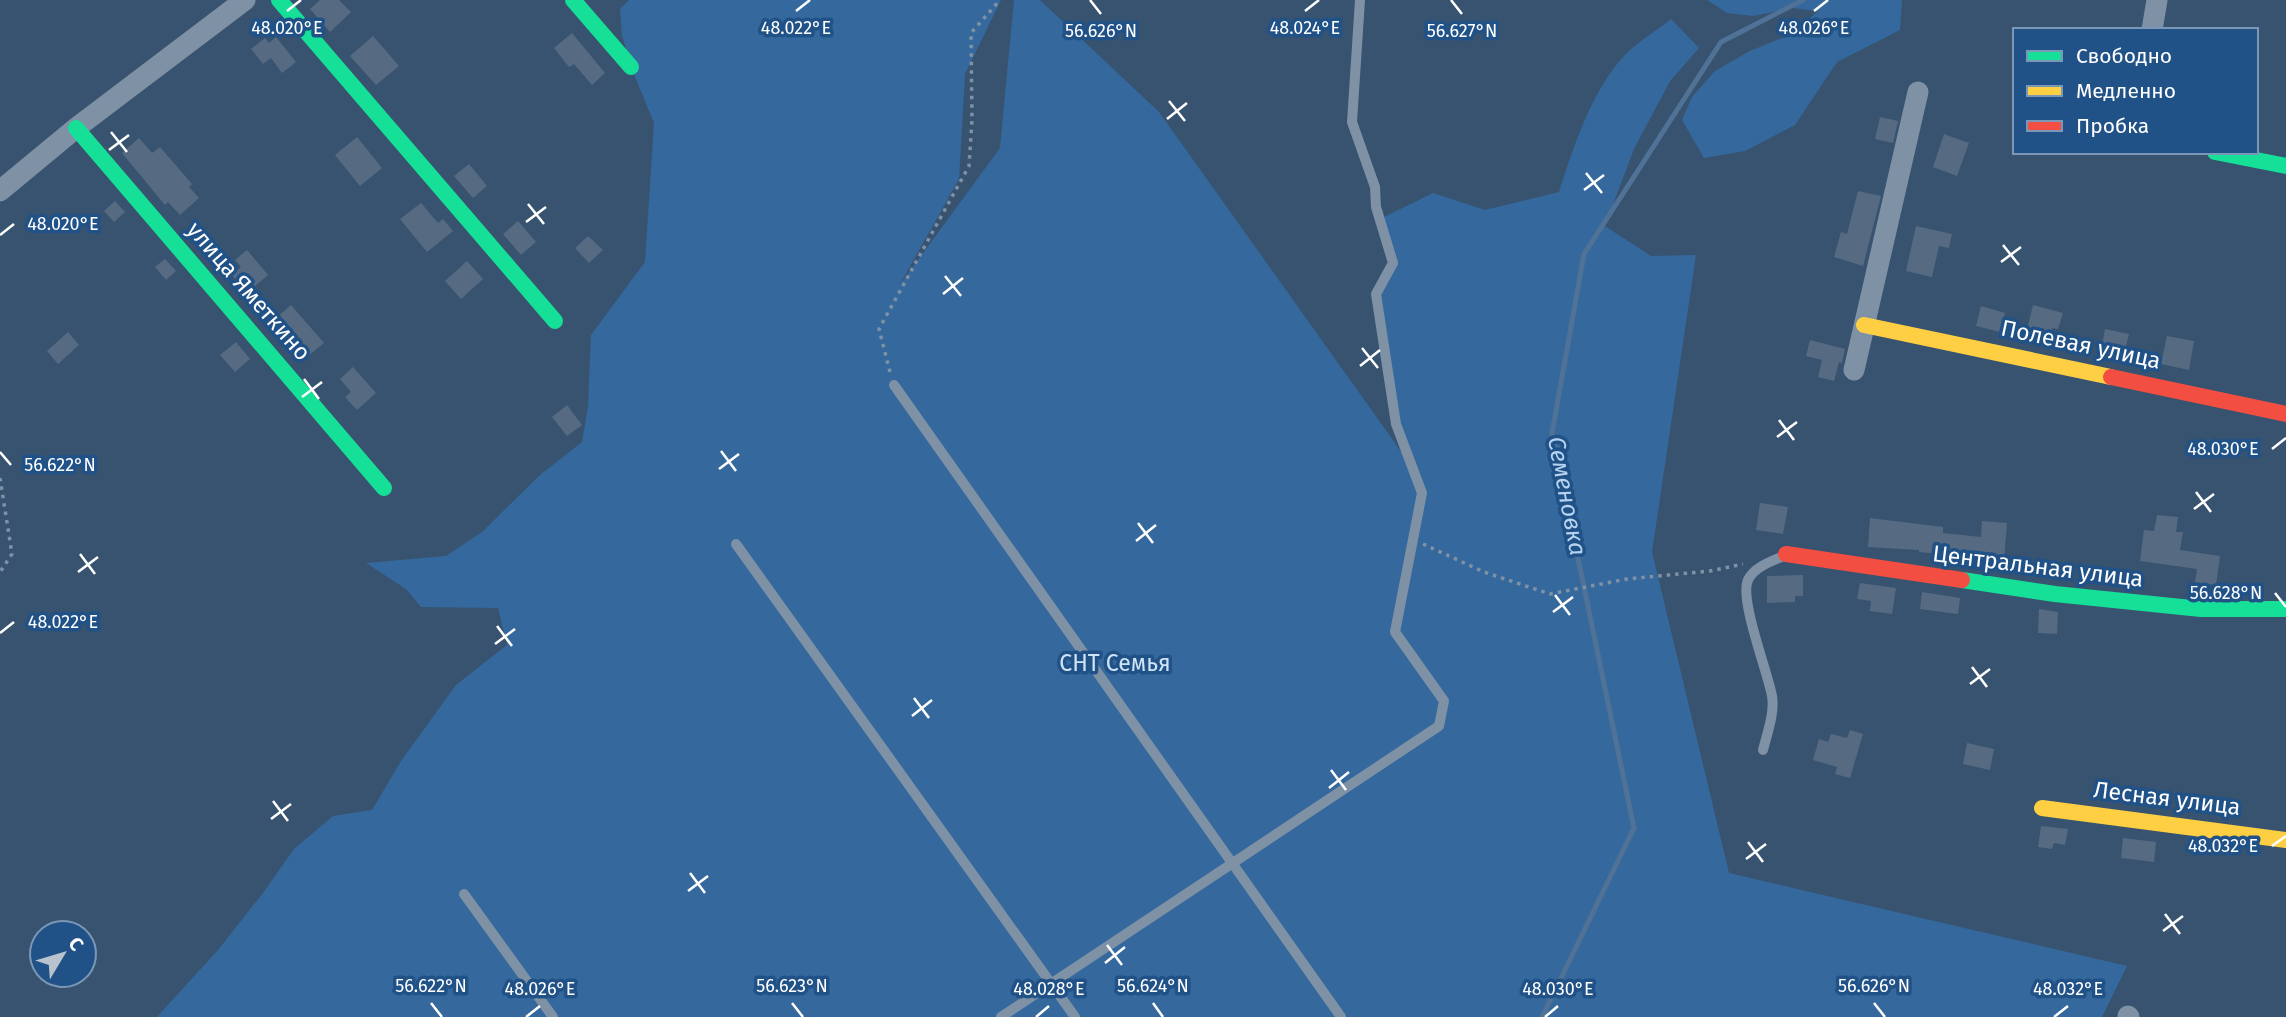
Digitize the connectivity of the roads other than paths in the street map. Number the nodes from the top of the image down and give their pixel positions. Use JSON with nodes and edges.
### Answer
{"nodes":[{"id":1,"x":246,"y":0,"type":"edge"},
{"id":2,"x":279,"y":0,"type":"edge"},
{"id":3,"x":573,"y":0,"type":"edge"},
{"id":4,"x":1360,"y":0,"type":"edge"},
{"id":5,"x":2157,"y":0,"type":"edge"},
{"id":6,"x":2152,"y":28,"type":"edge"},
{"id":7,"x":631,"y":67,"type":"dead end"},
{"id":8,"x":1918,"y":92,"type":"dead end"},
{"id":9,"x":76,"y":128,"type":"junction"},
{"id":10,"x":2224,"y":154,"type":"edge"},
{"id":11,"x":2286,"y":166,"type":"edge"},
{"id":12,"x":0,"y":191,"type":"edge"},
{"id":13,"x":555,"y":321,"type":"dead end"},
{"id":14,"x":1864,"y":325,"type":"junction"},
{"id":15,"x":1854,"y":370,"type":"dead end"},
{"id":16,"x":894,"y":385,"type":"road end"},
{"id":17,"x":2286,"y":414,"type":"edge"},
{"id":18,"x":384,"y":488,"type":"dead end"},
{"id":19,"x":736,"y":544,"type":"dead end"},
{"id":20,"x":1786,"y":554,"type":"joint"},
{"id":21,"x":2286,"y":609,"type":"edge"},
{"id":22,"x":1763,"y":750,"type":"dead end"},
{"id":23,"x":2042,"y":808,"type":"dead end"},
{"id":24,"x":2286,"y":840,"type":"edge"},
{"id":25,"x":1231,"y":864,"type":"junction"},
{"id":26,"x":464,"y":894,"type":"dead end"},
{"id":27,"x":1050,"y":983,"type":"junction"},
{"id":28,"x":553,"y":1017,"type":"edge"},
{"id":29,"x":1001,"y":1017,"type":"edge"},
{"id":30,"x":1076,"y":1017,"type":"edge"},
{"id":31,"x":1341,"y":1017,"type":"edge"}],
"edges":[{"from":1,"to":9,"type":"street"},
{"from":2,"to":13,"type":"street"},
{"from":3,"to":7,"type":"street"},
{"from":4,"to":25,"type":"lane"},
{"from":5,"to":6,"type":"street"},
{"from":8,"to":14,"type":"street"},
{"from":9,"to":12,"type":"street"},
{"from":9,"to":18,"type":"street","name":"улица Яметкино"},
{"from":10,"to":11,"type":"street"},
{"from":14,"to":15,"type":"street"},
{"from":14,"to":17,"type":"street","name":"Полевая улица"},
{"from":16,"to":25,"type":"lane"},
{"from":19,"to":27,"type":"lane"},
{"from":20,"to":21,"type":"street","name":"Центральная улица"},
{"from":20,"to":22,"type":"lane"},
{"from":23,"to":24,"type":"street","name":"Лесная улица"},
{"from":25,"to":27,"type":"lane"},
{"from":25,"to":31,"type":"lane"},
{"from":26,"to":28,"type":"lane"},
{"from":27,"to":29,"type":"lane"},
{"from":27,"to":30,"type":"lane"}]}
